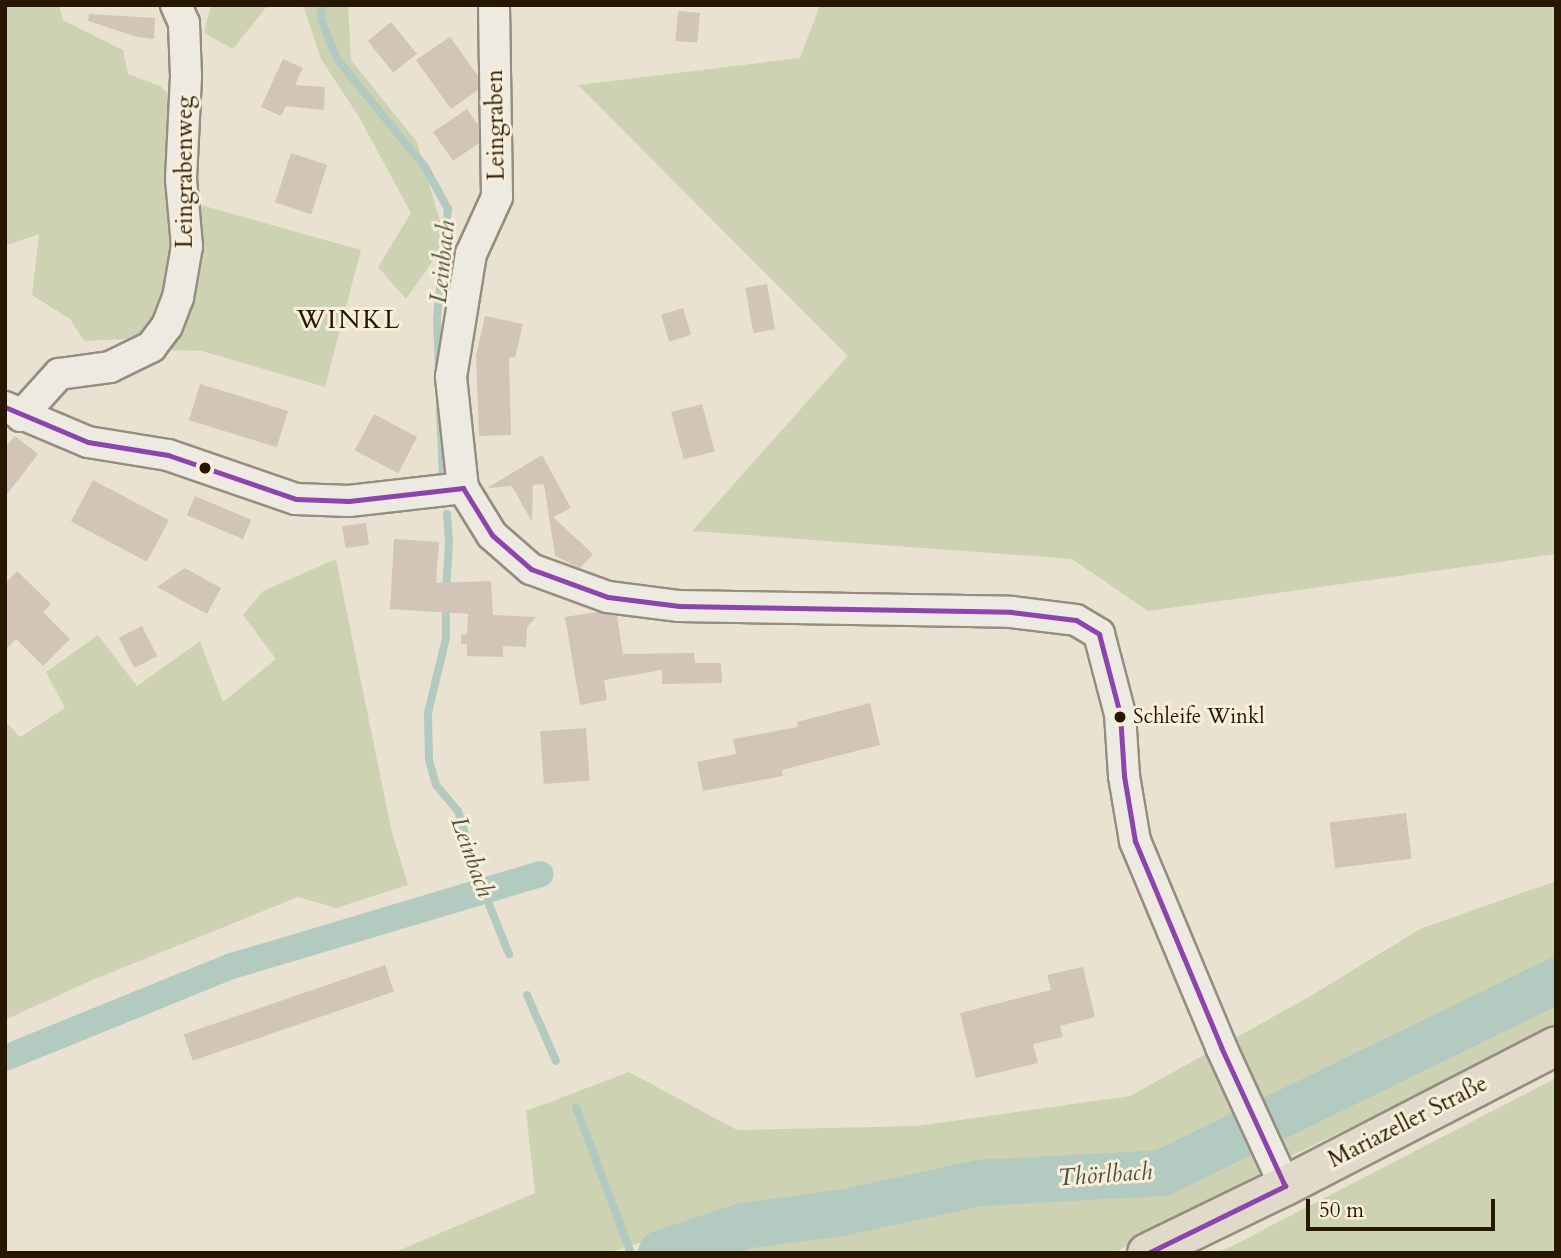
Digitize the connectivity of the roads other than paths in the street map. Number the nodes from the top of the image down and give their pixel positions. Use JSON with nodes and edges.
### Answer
{"nodes":[{"id":1,"x":176,"y":5,"type":"edge"},
{"id":2,"x":494,"y":5,"type":"edge"},
{"id":3,"x":13,"y":411,"type":"edge"},
{"id":4,"x":463,"y":488,"type":"junction"},
{"id":5,"x":1556,"y":1046,"type":"edge"},
{"id":6,"x":1282,"y":1180,"type":"junction"},
{"id":7,"x":1147,"y":1253,"type":"edge"}],
"edges":[{"from":1,"to":3,"type":"street","name":"Leingrabenweg"},
{"from":2,"to":4,"type":"street","name":"Leingraben"},
{"from":3,"to":4,"type":"street"},
{"from":4,"to":6,"type":"street"},
{"from":5,"to":6,"type":"main road","name":"Mariazeller Straße"},
{"from":6,"to":7,"type":"main road","name":"Mariazeller Straße"}]}
